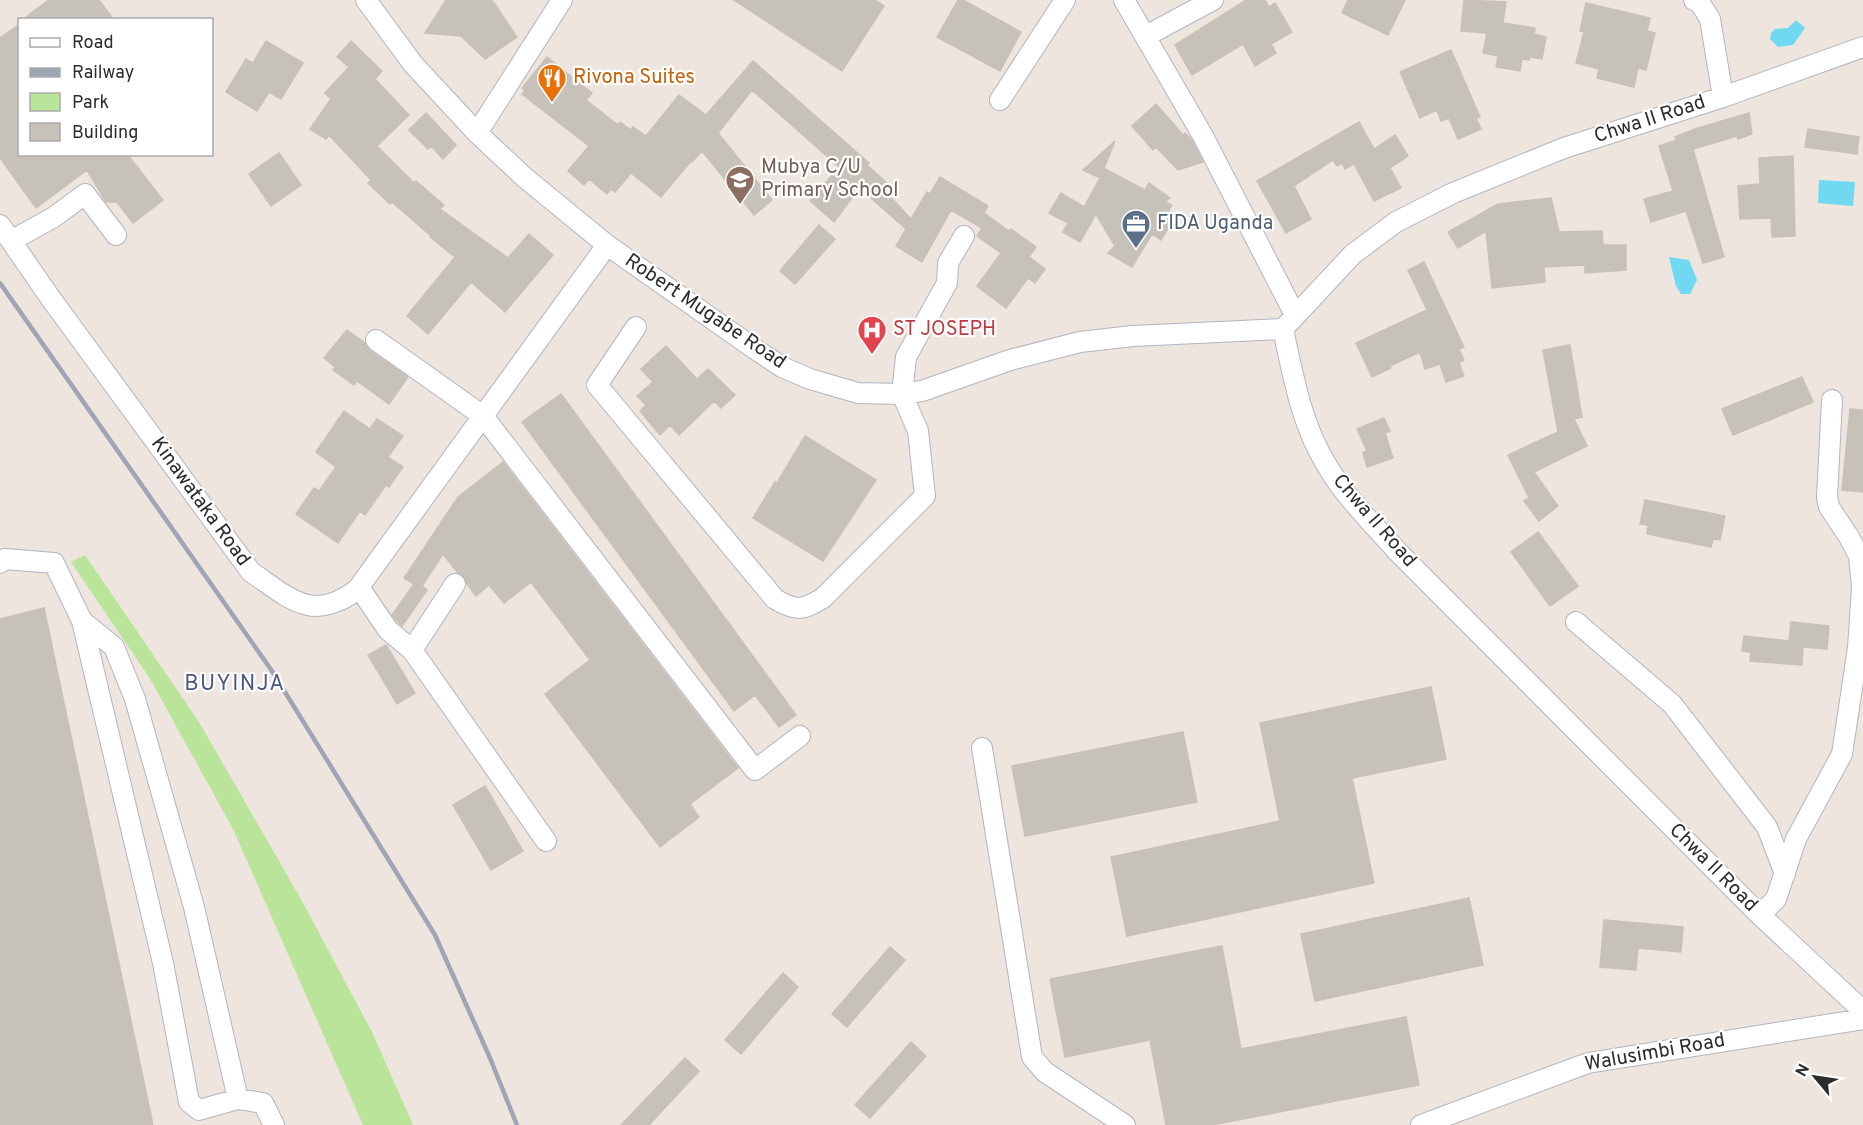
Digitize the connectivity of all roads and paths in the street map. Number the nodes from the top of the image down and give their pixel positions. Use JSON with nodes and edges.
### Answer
{"nodes":[{"id":1,"x":366,"y":0,"type":"edge"},
{"id":2,"x":562,"y":0,"type":"edge"},
{"id":3,"x":1065,"y":0,"type":"edge"},
{"id":4,"x":1124,"y":0,"type":"edge"},
{"id":5,"x":1213,"y":0,"type":"edge"},
{"id":6,"x":1694,"y":0,"type":"edge"},
{"id":7,"x":1146,"y":36,"type":"junction"},
{"id":8,"x":1863,"y":47,"type":"edge"},
{"id":9,"x":1723,"y":97,"type":"junction"},
{"id":10,"x":1000,"y":100,"type":"dead end"},
{"id":11,"x":477,"y":133,"type":"junction"},
{"id":12,"x":0,"y":225,"type":"edge"},
{"id":13,"x":116,"y":235,"type":"dead end"},
{"id":14,"x":964,"y":236,"type":"dead end"},
{"id":15,"x":11,"y":241,"type":"junction"},
{"id":16,"x":607,"y":245,"type":"junction"},
{"id":17,"x":1289,"y":322,"type":"junction"},
{"id":18,"x":636,"y":327,"type":"dead end"},
{"id":19,"x":376,"y":340,"type":"dead end"},
{"id":20,"x":902,"y":394,"type":"junction"},
{"id":21,"x":1832,"y":400,"type":"dead end"},
{"id":22,"x":483,"y":416,"type":"junction"},
{"id":23,"x":0,"y":563,"type":"edge"},
{"id":24,"x":455,"y":584,"type":"dead end"},
{"id":25,"x":359,"y":587,"type":"junction"},
{"id":26,"x":82,"y":621,"type":"junction"},
{"id":27,"x":1576,"y":622,"type":"dead end"},
{"id":28,"x":412,"y":650,"type":"junction"},
{"id":29,"x":800,"y":736,"type":"dead end"},
{"id":30,"x":982,"y":748,"type":"dead end"},
{"id":31,"x":546,"y":841,"type":"dead end"},
{"id":32,"x":1785,"y":874,"type":"junction"},
{"id":33,"x":1760,"y":915,"type":"junction"},
{"id":34,"x":1863,"y":1011,"type":"edge"},
{"id":35,"x":1863,"y":1019,"type":"edge"},
{"id":36,"x":238,"y":1100,"type":"junction"},
{"id":37,"x":273,"y":1125,"type":"edge"},
{"id":38,"x":1125,"y":1125,"type":"edge"},
{"id":39,"x":1421,"y":1125,"type":"edge"}],
"edges":[{"from":1,"to":11,"type":"street","name":"Robert Mugabe Road"},
{"from":2,"to":11,"type":"street"},
{"from":3,"to":10,"type":"street"},
{"from":4,"to":7,"type":"street"},
{"from":5,"to":7,"type":"street"},
{"from":6,"to":9,"type":"street"},
{"from":7,"to":17,"type":"street"},
{"from":8,"to":9,"type":"street","name":"Chwa II Road"},
{"from":9,"to":17,"type":"street","name":"Chwa II Road"},
{"from":11,"to":16,"type":"street","name":"Robert Mugabe Road"},
{"from":12,"to":15,"type":"street","name":"Kinawataka Road"},
{"from":13,"to":15,"type":"street"},
{"from":14,"to":20,"type":"street"},
{"from":15,"to":25,"type":"street","name":"Kinawataka Road"},
{"from":16,"to":20,"type":"street","name":"Robert Mugabe Road"},
{"from":16,"to":22,"type":"street","name":"Kinawataka Road"},
{"from":17,"to":20,"type":"street","name":"Robert Mugabe Road"},
{"from":17,"to":33,"type":"street","name":"Chwa II Road"},
{"from":18,"to":20,"type":"street"},
{"from":19,"to":22,"type":"street"},
{"from":21,"to":32,"type":"street"},
{"from":22,"to":25,"type":"street","name":"Kinawataka Road"},
{"from":22,"to":29,"type":"street"},
{"from":23,"to":26,"type":"street"},
{"from":24,"to":28,"type":"street"},
{"from":25,"to":28,"type":"street"},
{"from":26,"to":36,"type":"street"},
{"from":26,"to":36,"type":"street"},
{"from":27,"to":32,"type":"street"},
{"from":28,"to":31,"type":"street"},
{"from":30,"to":38,"type":"street"},
{"from":32,"to":33,"type":"street"},
{"from":33,"to":34,"type":"street","name":"Chwa II Road"},
{"from":35,"to":39,"type":"street","name":"Walusimbi Road"},
{"from":36,"to":37,"type":"street"}]}
